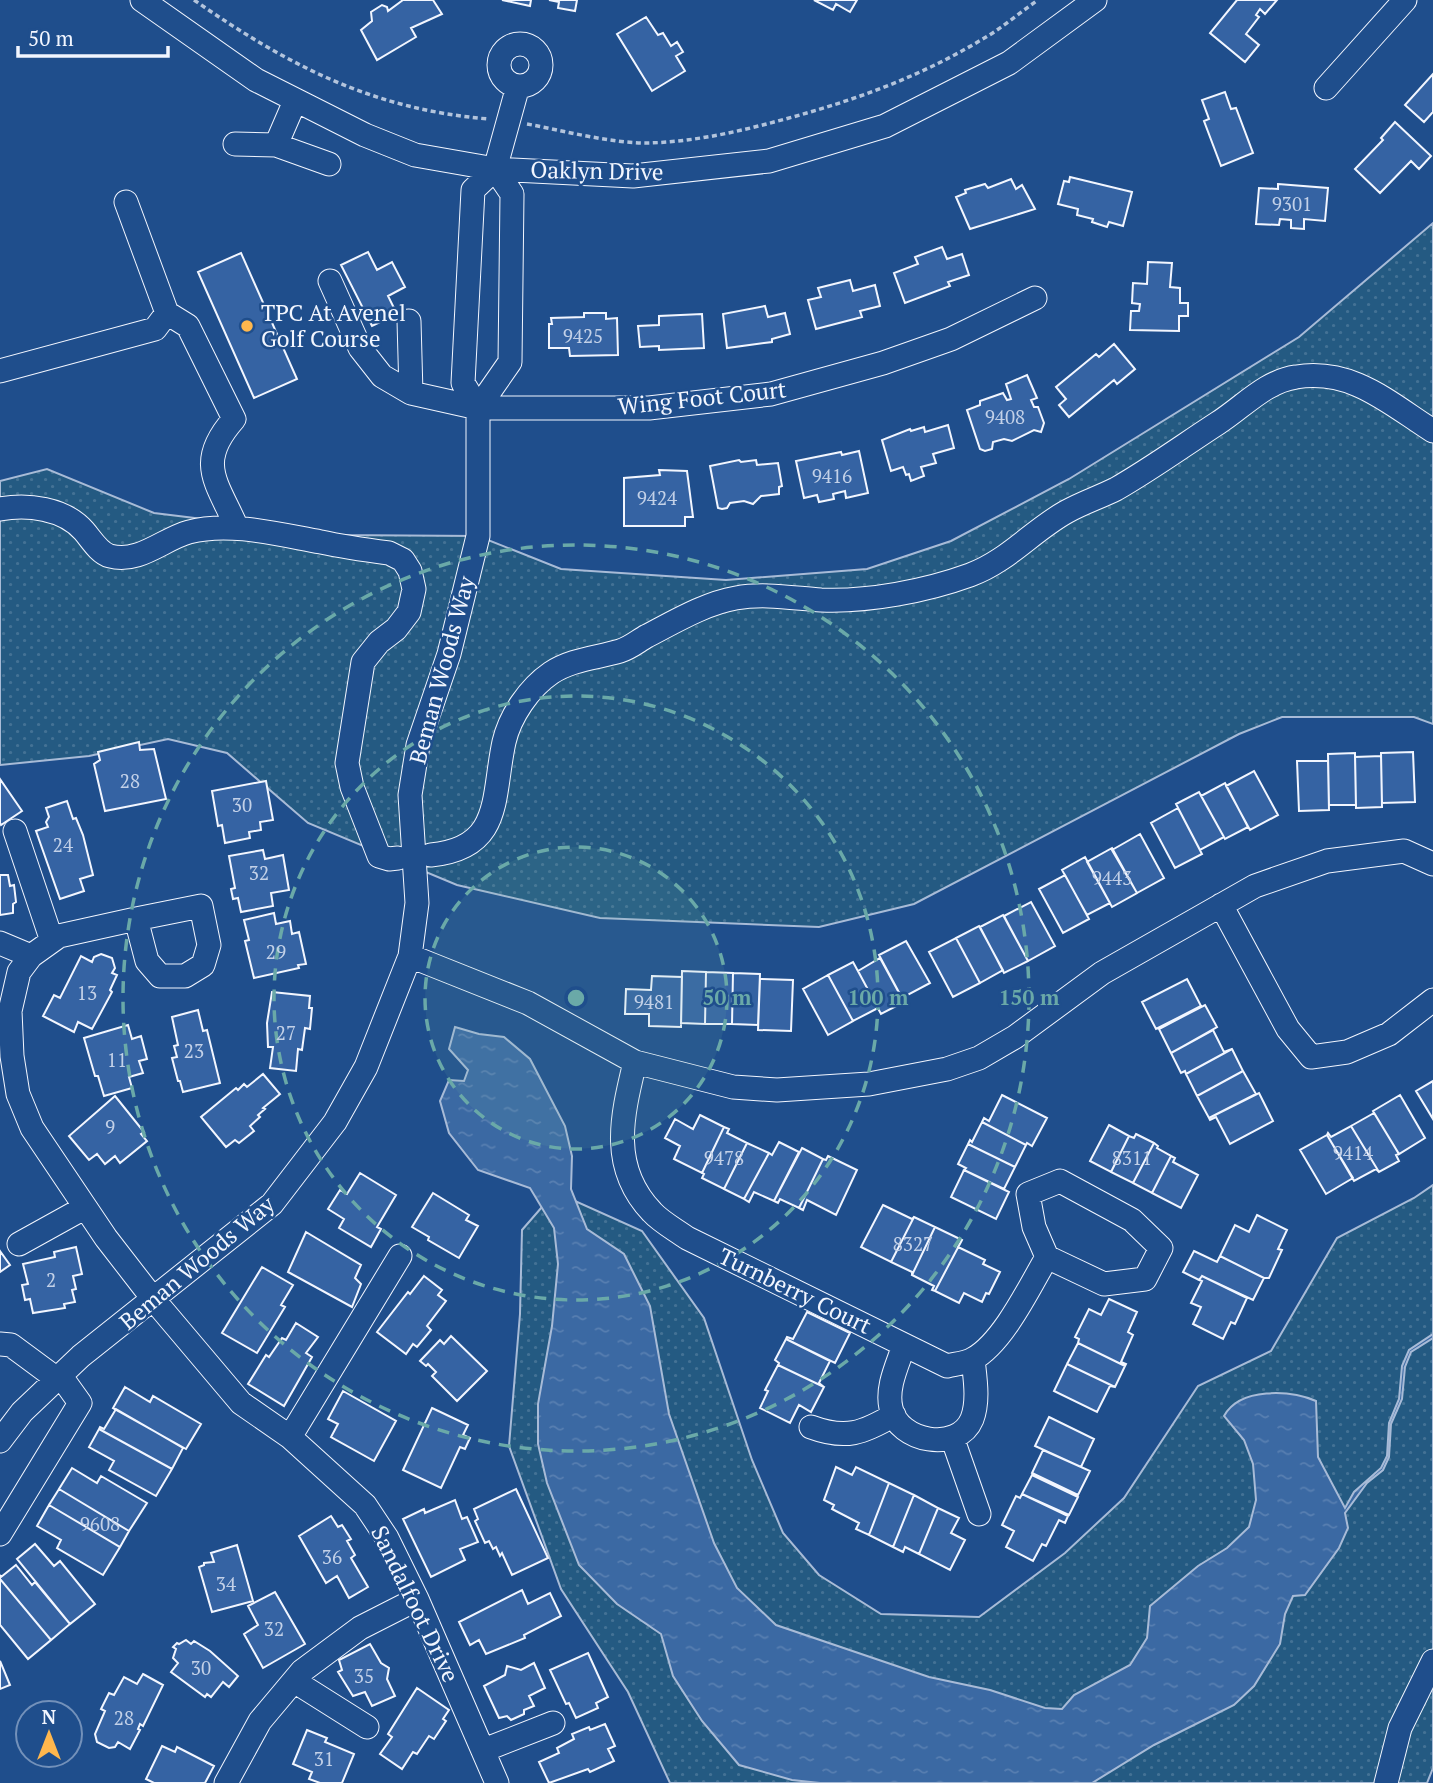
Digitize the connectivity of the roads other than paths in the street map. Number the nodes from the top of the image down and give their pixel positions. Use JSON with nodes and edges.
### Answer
{"nodes":[{"id":1,"x":142,"y":0,"type":"edge"},
{"id":2,"x":1095,"y":0,"type":"edge"},
{"id":3,"x":1405,"y":0,"type":"edge"},
{"id":4,"x":518,"y":86,"type":"dead end"},
{"id":5,"x":1326,"y":88,"type":"dead end"},
{"id":6,"x":295,"y":101,"type":"junction"},
{"id":7,"x":235,"y":144,"type":"dead end"},
{"id":8,"x":276,"y":145,"type":"junction"},
{"id":9,"x":328,"y":164,"type":"dead end"},
{"id":10,"x":495,"y":169,"type":"junction"},
{"id":11,"x":125,"y":202,"type":"dead end"},
{"id":12,"x":330,"y":281,"type":"dead end"},
{"id":13,"x":1035,"y":298,"type":"dead end"},
{"id":14,"x":167,"y":313,"type":"junction"},
{"id":15,"x":409,"y":321,"type":"dead end"},
{"id":16,"x":0,"y":371,"type":"edge"},
{"id":17,"x":411,"y":393,"type":"junction"},
{"id":18,"x":478,"y":408,"type":"junction"},
{"id":19,"x":1433,"y":431,"type":"edge"},
{"id":20,"x":0,"y":509,"type":"edge"},
{"id":21,"x":237,"y":528,"type":"junction"},
{"id":22,"x":15,"y":831,"type":"dead end"},
{"id":23,"x":431,"y":855,"type":"dead end"},
{"id":24,"x":398,"y":858,"type":"dead end"},
{"id":25,"x":1433,"y":864,"type":"edge"},
{"id":26,"x":1221,"y":905,"type":"junction"},
{"id":27,"x":136,"y":919,"type":"dead end"},
{"id":28,"x":52,"y":941,"type":"junction"},
{"id":29,"x":0,"y":943,"type":"edge"},
{"id":30,"x":31,"y":956,"type":"junction"},
{"id":31,"x":410,"y":956,"type":"junction"},
{"id":32,"x":1433,"y":1000,"type":"edge"},
{"id":33,"x":635,"y":1062,"type":"junction"},
{"id":34,"x":84,"y":1208,"type":"junction"},
{"id":35,"x":19,"y":1244,"type":"dead end"},
{"id":36,"x":400,"y":1256,"type":"dead end"},
{"id":37,"x":1046,"y":1257,"type":"junction"},
{"id":38,"x":154,"y":1300,"type":"junction"},
{"id":39,"x":0,"y":1344,"type":"edge"},
{"id":40,"x":904,"y":1345,"type":"junction"},
{"id":41,"x":973,"y":1359,"type":"junction"},
{"id":42,"x":59,"y":1377,"type":"junction"},
{"id":43,"x":894,"y":1415,"type":"junction"},
{"id":44,"x":811,"y":1427,"type":"dead end"},
{"id":45,"x":290,"y":1437,"type":"junction"},
{"id":46,"x":952,"y":1437,"type":"junction"},
{"id":47,"x":0,"y":1441,"type":"edge"},
{"id":48,"x":979,"y":1514,"type":"dead end"},
{"id":49,"x":0,"y":1534,"type":"edge"},
{"id":50,"x":417,"y":1599,"type":"junction"},
{"id":51,"x":1433,"y":1661,"type":"edge"},
{"id":52,"x":294,"y":1681,"type":"junction"},
{"id":53,"x":553,"y":1723,"type":"dead end"},
{"id":54,"x":367,"y":1727,"type":"dead end"},
{"id":55,"x":484,"y":1750,"type":"junction"},
{"id":56,"x":226,"y":1783,"type":"edge"},
{"id":57,"x":497,"y":1783,"type":"edge"},
{"id":58,"x":1386,"y":1783,"type":"edge"}],
"edges":[{"from":1,"to":6,"type":"street","name":"Oaklyn Drive"},
{"from":2,"to":10,"type":"street","name":"Oaklyn Drive"},
{"from":3,"to":5,"type":"street"},
{"from":4,"to":10,"type":"street"},
{"from":6,"to":8,"type":"street"},
{"from":6,"to":10,"type":"street","name":"Oaklyn Drive"},
{"from":7,"to":8,"type":"street"},
{"from":8,"to":9,"type":"street"},
{"from":10,"to":18,"type":"street","name":"Beman Woods Way"},
{"from":10,"to":18,"type":"street"},
{"from":11,"to":14,"type":"street"},
{"from":12,"to":17,"type":"street","name":"Wing Foot Court"},
{"from":13,"to":18,"type":"street","name":"Wing Foot Court"},
{"from":14,"to":16,"type":"street"},
{"from":14,"to":21,"type":"street"},
{"from":15,"to":17,"type":"street"},
{"from":17,"to":18,"type":"street","name":"Wing Foot Court"},
{"from":18,"to":31,"type":"street","name":"Beman Woods Way"},
{"from":19,"to":23,"type":"street"},
{"from":20,"to":21,"type":"street"},
{"from":21,"to":24,"type":"street"},
{"from":22,"to":28,"type":"street"},
{"from":25,"to":26,"type":"street"},
{"from":26,"to":32,"type":"street"},
{"from":26,"to":33,"type":"street"},
{"from":27,"to":28,"type":"street"},
{"from":28,"to":30,"type":"street"},
{"from":29,"to":30,"type":"street"},
{"from":30,"to":34,"type":"street","name":"Sandalfoot Drive"},
{"from":31,"to":33,"type":"street"},
{"from":31,"to":38,"type":"street","name":"Beman Woods Way"},
{"from":33,"to":40,"type":"street","name":"Turnberry Court"},
{"from":34,"to":35,"type":"street"},
{"from":34,"to":38,"type":"street","name":"Sandalfoot Drive"},
{"from":36,"to":45,"type":"street"},
{"from":37,"to":37,"type":"street"},
{"from":37,"to":41,"type":"street"},
{"from":38,"to":42,"type":"street","name":"Beman Woods Way"},
{"from":38,"to":45,"type":"street","name":"Sandalfoot Drive"},
{"from":39,"to":42,"type":"street"},
{"from":40,"to":41,"type":"street","name":"Turnberry Court"},
{"from":40,"to":43,"type":"street"},
{"from":41,"to":46,"type":"street"},
{"from":42,"to":47,"type":"street","name":"Beman Woods Way"},
{"from":42,"to":49,"type":"street"},
{"from":43,"to":44,"type":"street"},
{"from":43,"to":46,"type":"street"},
{"from":45,"to":50,"type":"street","name":"Sandalfoot Drive"},
{"from":46,"to":48,"type":"street"},
{"from":50,"to":52,"type":"street"},
{"from":50,"to":55,"type":"street","name":"Sandalfoot Drive"},
{"from":51,"to":58,"type":"street"},
{"from":52,"to":54,"type":"street"},
{"from":52,"to":56,"type":"street"},
{"from":53,"to":55,"type":"street"},
{"from":55,"to":57,"type":"street","name":"Sandalfoot Drive"}]}
